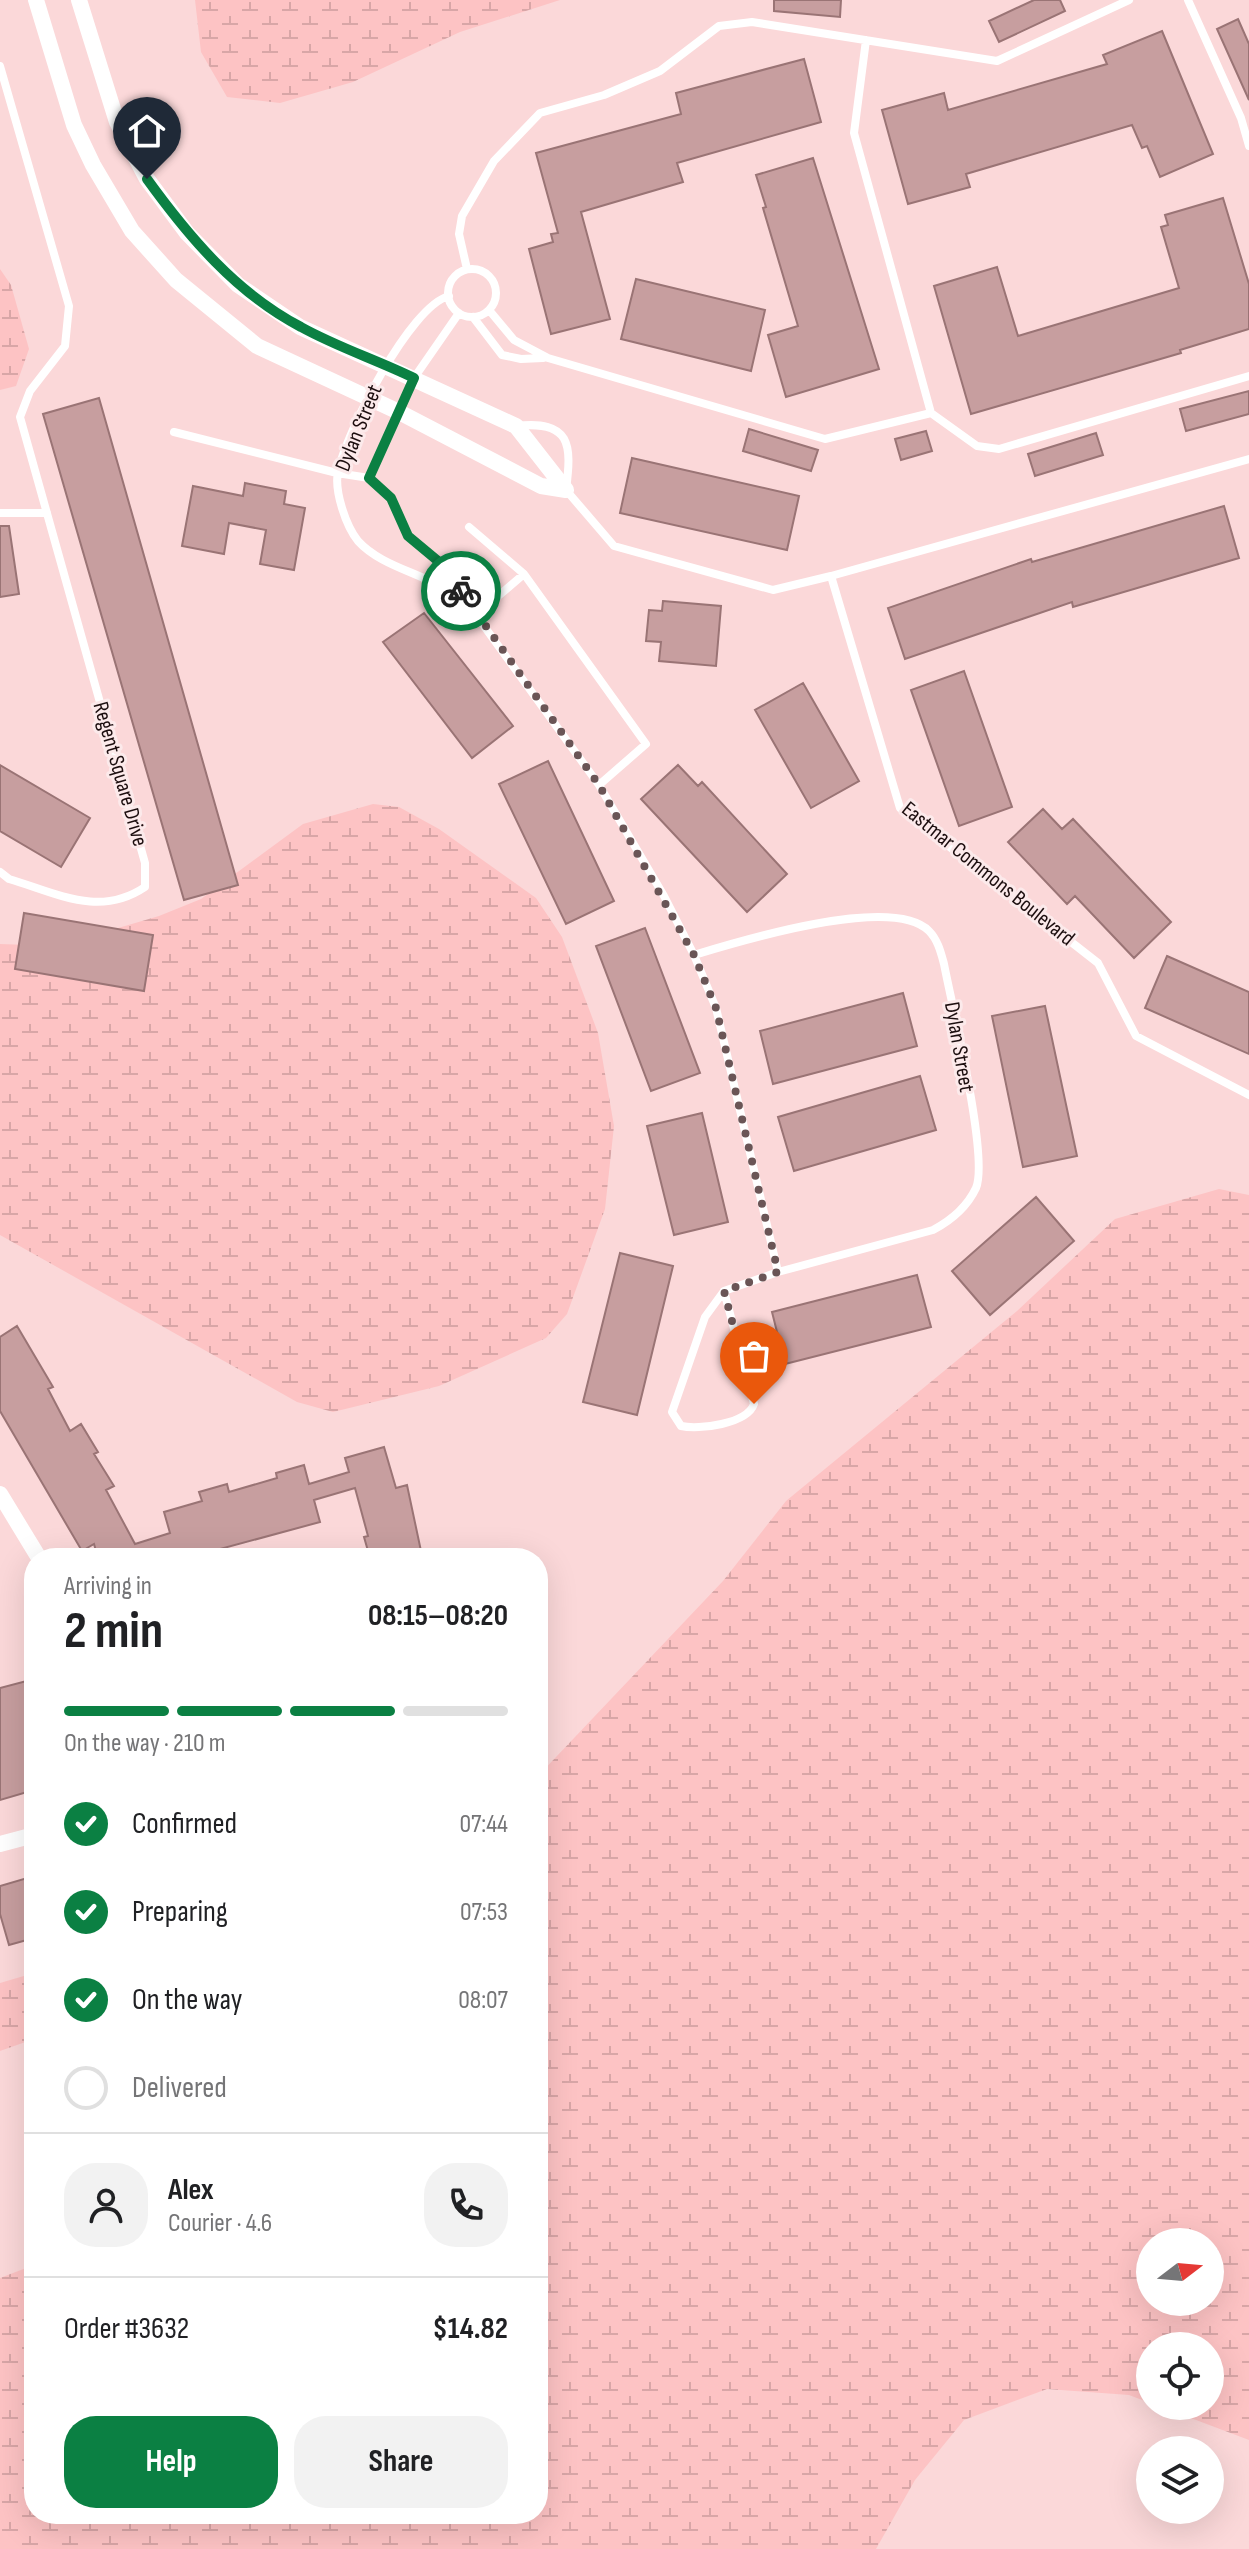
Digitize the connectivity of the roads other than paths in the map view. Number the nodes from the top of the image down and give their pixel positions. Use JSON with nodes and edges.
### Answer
{"nodes":[{"id":1,"x":36,"y":0,"type":"edge"},
{"id":2,"x":79,"y":0,"type":"edge"},
{"id":3,"x":1129,"y":0,"type":"edge"},
{"id":4,"x":1188,"y":0,"type":"edge"},
{"id":5,"x":866,"y":40,"type":"junction"},
{"id":6,"x":0,"y":66,"type":"edge"},
{"id":7,"x":1249,"y":146,"type":"edge"},
{"id":8,"x":467,"y":269,"type":"junction"},
{"id":9,"x":449,"y":296,"type":"junction"},
{"id":10,"x":489,"y":310,"type":"junction"},
{"id":11,"x":459,"y":313,"type":"junction"},
{"id":12,"x":473,"y":317,"type":"junction"},
{"id":13,"x":548,"y":358,"type":"junction"},
{"id":14,"x":385,"y":364,"type":"junction"},
{"id":15,"x":1249,"y":376,"type":"edge"},
{"id":16,"x":414,"y":378,"type":"junction"},
{"id":17,"x":369,"y":397,"type":"junction"},
{"id":18,"x":399,"y":412,"type":"junction"},
{"id":19,"x":931,"y":413,"type":"junction"},
{"id":20,"x":516,"y":426,"type":"junction"},
{"id":21,"x":174,"y":432,"type":"dead end"},
{"id":22,"x":1249,"y":459,"type":"edge"},
{"id":23,"x":337,"y":473,"type":"junction"},
{"id":24,"x":369,"y":478,"type":"junction"},
{"id":25,"x":566,"y":490,"type":"junction"},
{"id":26,"x":0,"y":513,"type":"edge"},
{"id":27,"x":47,"y":513,"type":"junction"},
{"id":28,"x":469,"y":527,"type":"dead end"},
{"id":29,"x":524,"y":574,"type":"junction"},
{"id":30,"x":831,"y":576,"type":"junction"},
{"id":31,"x":476,"y":615,"type":"junction"},
{"id":32,"x":599,"y":785,"type":"junction"},
{"id":33,"x":0,"y":872,"type":"edge"},
{"id":34,"x":694,"y":955,"type":"junction"},
{"id":35,"x":1249,"y":1095,"type":"edge"},
{"id":36,"x":778,"y":1272,"type":"junction"},
{"id":37,"x":724,"y":1291,"type":"junction"},
{"id":38,"x":0,"y":1494,"type":"edge"},
{"id":39,"x":33,"y":1548,"type":"edge"},
{"id":40,"x":24,"y":1838,"type":"edge"},
{"id":41,"x":0,"y":1844,"type":"edge"}],
"edges":[{"from":1,"to":17,"type":"street"},
{"from":2,"to":14,"type":"street"},
{"from":3,"to":5,"type":"lane"},
{"from":4,"to":7,"type":"lane"},
{"from":5,"to":8,"type":"lane"},
{"from":5,"to":19,"type":"lane"},
{"from":6,"to":27,"type":"lane","name":"Regent Square Drive"},
{"from":8,"to":9,"type":"lane"},
{"from":8,"to":10,"type":"lane"},
{"from":9,"to":11,"type":"lane"},
{"from":9,"to":14,"type":"lane","name":"Dylan Street"},
{"from":10,"to":12,"type":"lane"},
{"from":10,"to":13,"type":"lane"},
{"from":11,"to":12,"type":"lane"},
{"from":11,"to":16,"type":"lane","name":"Dylan Street"},
{"from":12,"to":13,"type":"lane"},
{"from":13,"to":19,"type":"lane"},
{"from":14,"to":16,"type":"street"},
{"from":14,"to":17,"type":"lane","name":"Dylan Street"},
{"from":15,"to":19,"type":"lane"},
{"from":16,"to":18,"type":"lane","name":"Dylan Street"},
{"from":16,"to":20,"type":"street"},
{"from":17,"to":18,"type":"street"},
{"from":17,"to":23,"type":"lane","name":"Dylan Street"},
{"from":18,"to":24,"type":"lane","name":"Dylan Street"},
{"from":18,"to":25,"type":"street"},
{"from":20,"to":25,"type":"street"},
{"from":20,"to":25,"type":"lane"},
{"from":21,"to":23,"type":"lane"},
{"from":22,"to":30,"type":"lane"},
{"from":23,"to":24,"type":"lane"},
{"from":23,"to":31,"type":"lane","name":"Dylan Street"},
{"from":24,"to":31,"type":"lane","name":"Dylan Street"},
{"from":25,"to":30,"type":"lane"},
{"from":26,"to":27,"type":"lane"},
{"from":27,"to":33,"type":"lane","name":"Regent Square Drive"},
{"from":28,"to":29,"type":"lane"},
{"from":29,"to":31,"type":"lane"},
{"from":29,"to":32,"type":"lane"},
{"from":30,"to":35,"type":"lane","name":"Eastmar Commons Boulevard"},
{"from":31,"to":32,"type":"lane","name":"Dylan Street"},
{"from":32,"to":34,"type":"lane","name":"Dylan Street"},
{"from":34,"to":36,"type":"lane","name":"Dylan Street"},
{"from":34,"to":36,"type":"lane","name":"Dylan Street"},
{"from":36,"to":37,"type":"lane","name":"Dylan Street"},
{"from":37,"to":37,"type":"lane"},
{"from":38,"to":39,"type":"street"},
{"from":40,"to":41,"type":"street"}]}
